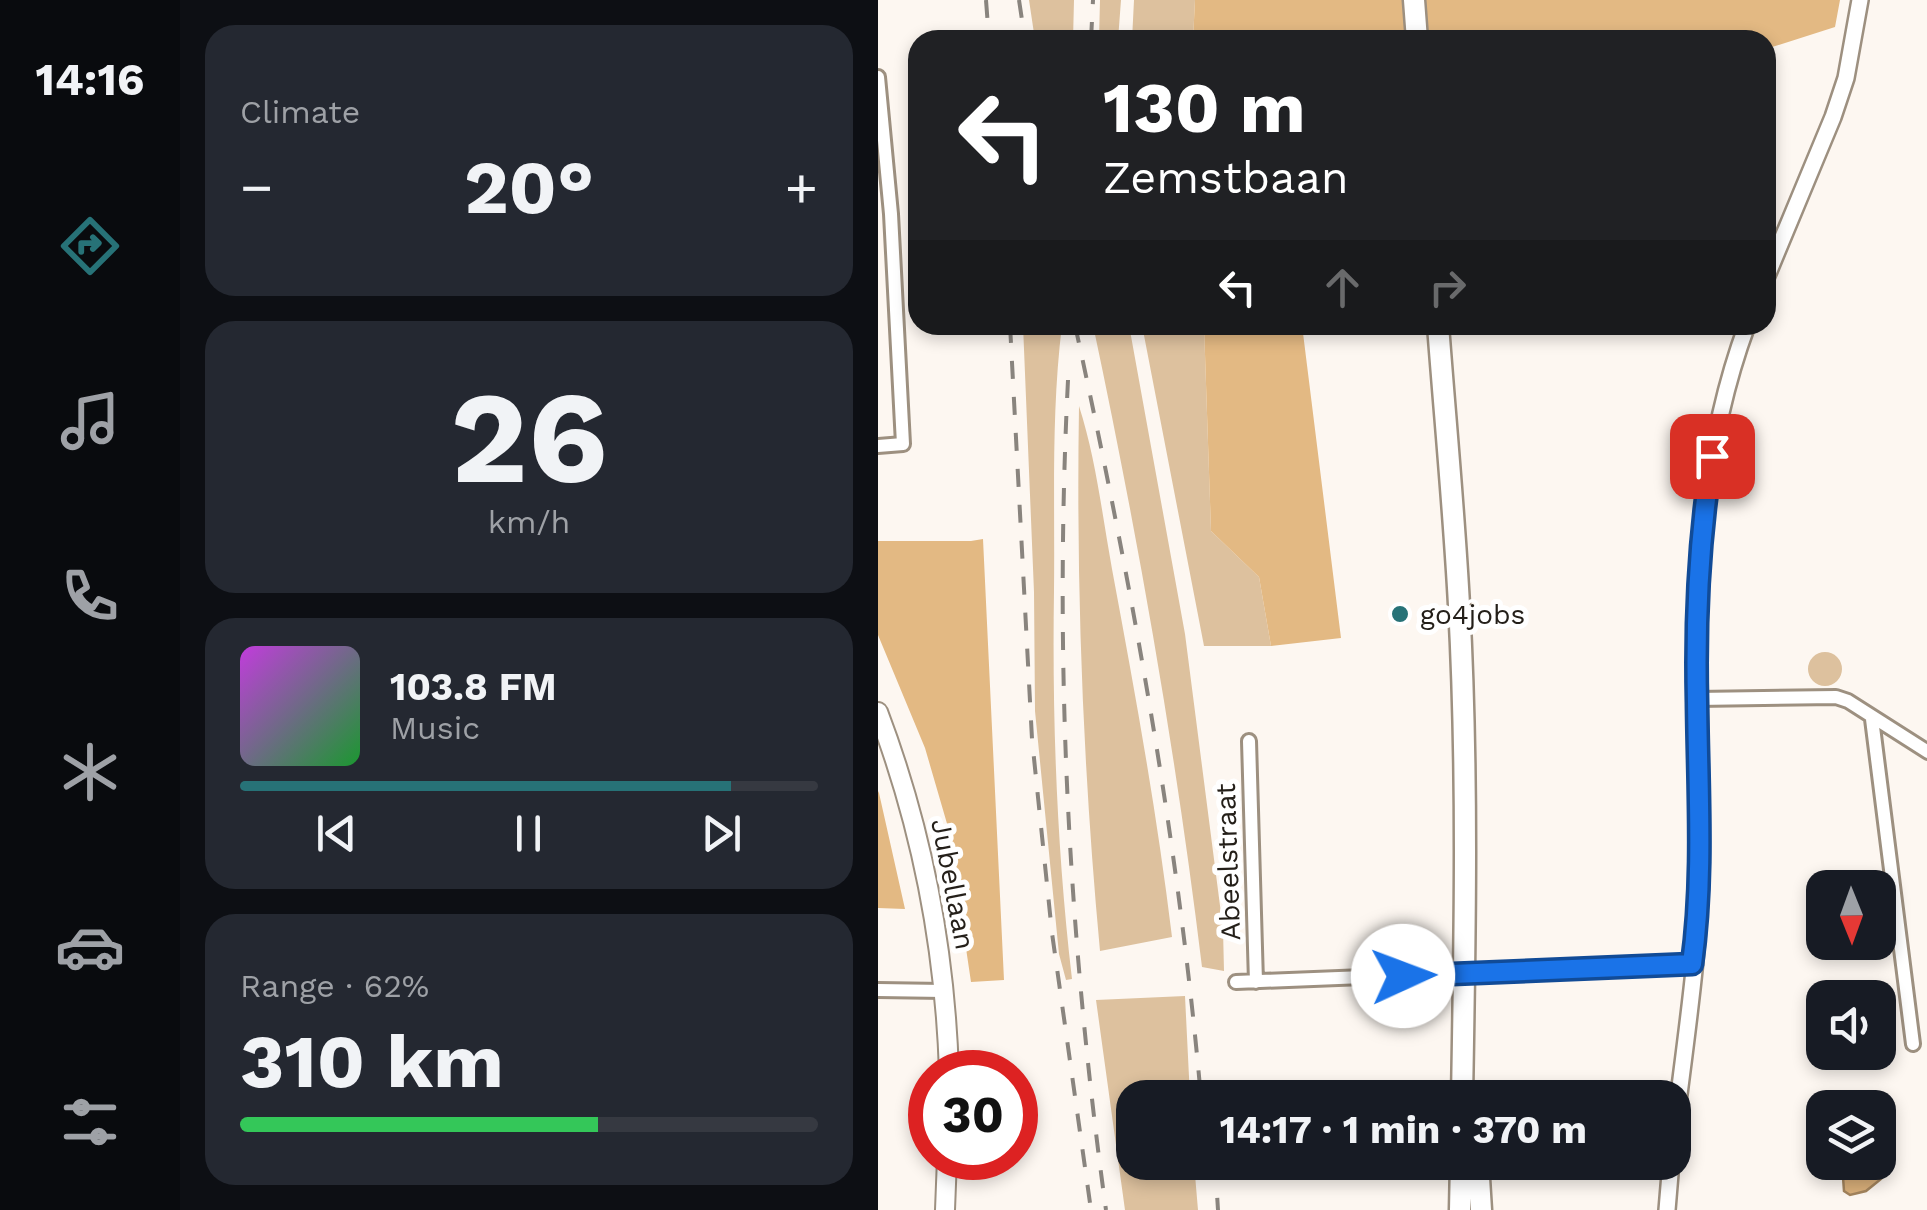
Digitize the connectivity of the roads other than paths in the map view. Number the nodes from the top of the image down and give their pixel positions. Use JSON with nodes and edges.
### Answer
{"nodes":[{"id":1,"x":1414,"y":0,"type":"edge"},
{"id":2,"x":1860,"y":0,"type":"edge"},
{"id":3,"x":1416,"y":30,"type":"edge"},
{"id":4,"x":878,"y":77,"type":"edge"},
{"id":5,"x":884,"y":215,"type":"edge"},
{"id":6,"x":885,"y":237,"type":"edge"},
{"id":7,"x":1776,"y":254,"type":"edge"},
{"id":8,"x":1439,"y":335,"type":"edge"},
{"id":9,"x":1744,"y":335,"type":"edge"},
{"id":10,"x":878,"y":446,"type":"edge"},
{"id":11,"x":1696,"y":699,"type":"junction"},
{"id":12,"x":878,"y":712,"type":"edge"},
{"id":13,"x":1872,"y":719,"type":"junction"},
{"id":14,"x":1249,"y":741,"type":"dead end"},
{"id":15,"x":1928,"y":752,"type":"edge"},
{"id":16,"x":1692,"y":964,"type":"junction"},
{"id":17,"x":1466,"y":974,"type":"junction"},
{"id":18,"x":1236,"y":982,"type":"dead end"},
{"id":19,"x":1256,"y":982,"type":"junction"},
{"id":20,"x":878,"y":990,"type":"edge"},
{"id":21,"x":944,"y":991,"type":"junction"},
{"id":22,"x":1466,"y":1020,"type":"junction"},
{"id":23,"x":1913,"y":1044,"type":"dead end"},
{"id":24,"x":948,"y":1050,"type":"edge"},
{"id":25,"x":1463,"y":1080,"type":"edge"},
{"id":26,"x":1473,"y":1080,"type":"edge"},
{"id":27,"x":1680,"y":1080,"type":"edge"},
{"id":28,"x":946,"y":1180,"type":"edge"},
{"id":29,"x":1465,"y":1180,"type":"edge"},
{"id":30,"x":1475,"y":1180,"type":"edge"},
{"id":31,"x":1669,"y":1180,"type":"edge"},
{"id":32,"x":1470,"y":1206,"type":"edge"},
{"id":33,"x":945,"y":1210,"type":"edge"},
{"id":34,"x":1666,"y":1210,"type":"edge"}],
"edges":[{"from":1,"to":3,"type":"main road"},
{"from":2,"to":7,"type":"street"},
{"from":4,"to":5,"type":"street"},
{"from":5,"to":6,"type":"street"},
{"from":6,"to":10,"type":"street"},
{"from":8,"to":17,"type":"main road"},
{"from":9,"to":11,"type":"street"},
{"from":11,"to":13,"type":"street"},
{"from":11,"to":16,"type":"street"},
{"from":12,"to":21,"type":"main road","name":"Jubellaan"},
{"from":13,"to":15,"type":"street"},
{"from":13,"to":23,"type":"street"},
{"from":14,"to":19,"type":"street","name":"Abeelstraat"},
{"from":16,"to":17,"type":"street"},
{"from":16,"to":27,"type":"street"},
{"from":17,"to":19,"type":"street"},
{"from":17,"to":22,"type":"main road"},
{"from":18,"to":19,"type":"street"},
{"from":20,"to":21,"type":"street"},
{"from":21,"to":24,"type":"main road","name":"Jubellaan"},
{"from":22,"to":25,"type":"main road"},
{"from":22,"to":26,"type":"main road"},
{"from":28,"to":33,"type":"main road"},
{"from":29,"to":32,"type":"main road"},
{"from":30,"to":32,"type":"main road"},
{"from":31,"to":34,"type":"street"}]}
